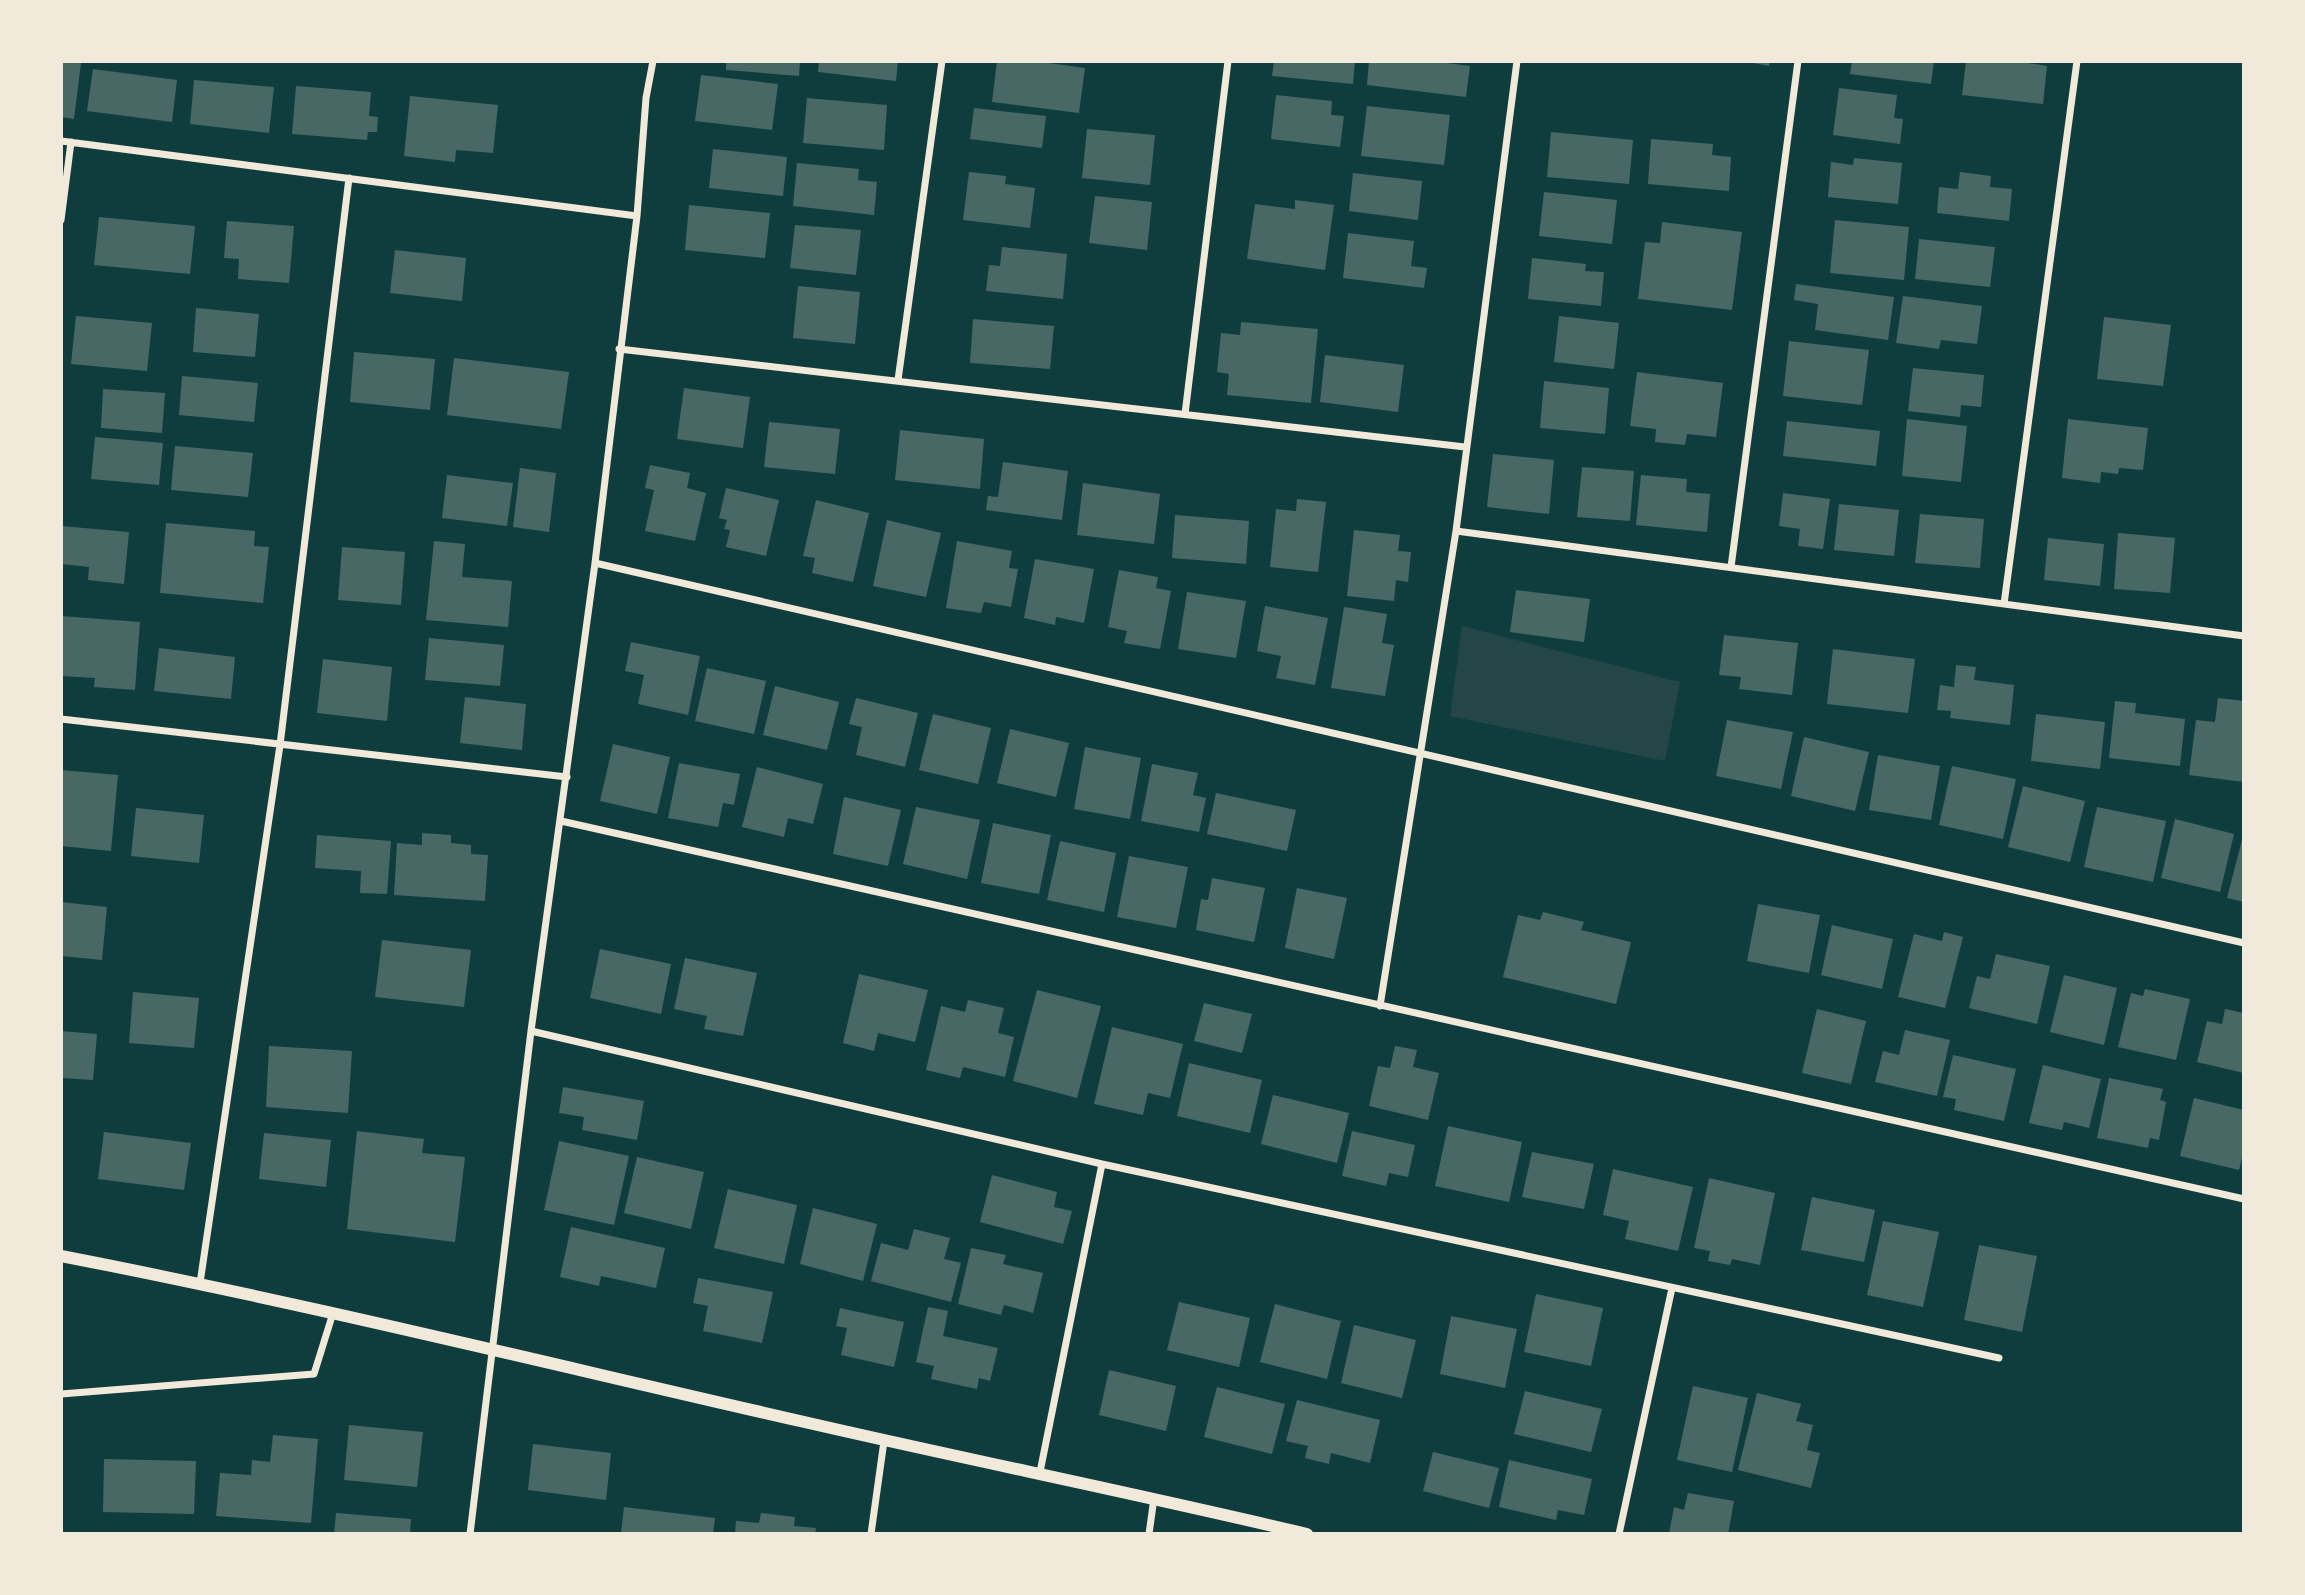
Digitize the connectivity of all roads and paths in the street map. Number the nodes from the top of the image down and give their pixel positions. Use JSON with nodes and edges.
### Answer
{"nodes":[{"id":1,"x":653,"y":61,"type":"edge"},
{"id":2,"x":942,"y":61,"type":"edge"},
{"id":3,"x":1228,"y":61,"type":"edge"},
{"id":4,"x":1517,"y":61,"type":"edge"},
{"id":5,"x":1798,"y":61,"type":"edge"},
{"id":6,"x":2077,"y":61,"type":"edge"},
{"id":7,"x":61,"y":141,"type":"edge"},
{"id":8,"x":71,"y":142,"type":"junction"},
{"id":9,"x":349,"y":178,"type":"junction"},
{"id":10,"x":637,"y":216,"type":"junction"},
{"id":11,"x":61,"y":220,"type":"edge"},
{"id":12,"x":619,"y":349,"type":"junction"},
{"id":13,"x":898,"y":380,"type":"junction"},
{"id":14,"x":1185,"y":414,"type":"junction"},
{"id":15,"x":1465,"y":447,"type":"junction"},
{"id":16,"x":1456,"y":531,"type":"junction"},
{"id":17,"x":595,"y":563,"type":"junction"},
{"id":18,"x":1731,"y":567,"type":"junction"},
{"id":19,"x":2004,"y":604,"type":"junction"},
{"id":20,"x":2244,"y":636,"type":"edge"},
{"id":21,"x":61,"y":719,"type":"edge"},
{"id":22,"x":280,"y":745,"type":"junction"},
{"id":23,"x":1421,"y":755,"type":"junction"},
{"id":24,"x":567,"y":777,"type":"junction"},
{"id":25,"x":561,"y":821,"type":"junction"},
{"id":26,"x":2244,"y":943,"type":"edge"},
{"id":27,"x":1380,"y":1006,"type":"junction"},
{"id":28,"x":531,"y":1031,"type":"junction"},
{"id":29,"x":1102,"y":1164,"type":"junction"},
{"id":30,"x":2244,"y":1199,"type":"edge"},
{"id":31,"x":61,"y":1256,"type":"edge"},
{"id":32,"x":200,"y":1283,"type":"junction"},
{"id":33,"x":1672,"y":1288,"type":"junction"},
{"id":34,"x":333,"y":1312,"type":"junction"},
{"id":35,"x":493,"y":1350,"type":"junction"},
{"id":36,"x":1999,"y":1358,"type":"dead end"},
{"id":37,"x":61,"y":1394,"type":"edge"},
{"id":38,"x":884,"y":1441,"type":"junction"},
{"id":39,"x":1040,"y":1472,"type":"junction"},
{"id":40,"x":1154,"y":1497,"type":"junction"},
{"id":41,"x":470,"y":1534,"type":"edge"},
{"id":42,"x":870,"y":1534,"type":"edge"},
{"id":43,"x":1149,"y":1534,"type":"edge"},
{"id":44,"x":1307,"y":1534,"type":"edge"},
{"id":45,"x":1619,"y":1534,"type":"edge"}],
"edges":[{"from":1,"to":10,"type":"street"},
{"from":2,"to":13,"type":"street"},
{"from":3,"to":14,"type":"street"},
{"from":4,"to":15,"type":"street"},
{"from":5,"to":18,"type":"street"},
{"from":6,"to":19,"type":"street"},
{"from":7,"to":8,"type":"street"},
{"from":8,"to":9,"type":"street"},
{"from":8,"to":11,"type":"street"},
{"from":9,"to":10,"type":"street"},
{"from":9,"to":22,"type":"street"},
{"from":10,"to":12,"type":"street"},
{"from":12,"to":13,"type":"street"},
{"from":12,"to":17,"type":"street"},
{"from":13,"to":14,"type":"street"},
{"from":14,"to":15,"type":"street"},
{"from":15,"to":16,"type":"street"},
{"from":16,"to":18,"type":"street"},
{"from":16,"to":23,"type":"street"},
{"from":17,"to":23,"type":"street"},
{"from":17,"to":24,"type":"street"},
{"from":18,"to":19,"type":"street"},
{"from":19,"to":20,"type":"street"},
{"from":21,"to":22,"type":"street"},
{"from":22,"to":24,"type":"street"},
{"from":22,"to":32,"type":"street"},
{"from":23,"to":26,"type":"street"},
{"from":23,"to":27,"type":"street"},
{"from":24,"to":25,"type":"street"},
{"from":25,"to":27,"type":"street"},
{"from":25,"to":28,"type":"street"},
{"from":27,"to":30,"type":"street"},
{"from":28,"to":29,"type":"street"},
{"from":28,"to":35,"type":"street"},
{"from":29,"to":33,"type":"street"},
{"from":29,"to":39,"type":"street"},
{"from":31,"to":32,"type":"street"},
{"from":32,"to":34,"type":"street"},
{"from":33,"to":36,"type":"street"},
{"from":33,"to":45,"type":"street"},
{"from":34,"to":35,"type":"street"},
{"from":34,"to":37,"type":"street"},
{"from":35,"to":38,"type":"street"},
{"from":35,"to":41,"type":"street"},
{"from":38,"to":39,"type":"street"},
{"from":38,"to":42,"type":"street"},
{"from":39,"to":40,"type":"street"},
{"from":40,"to":43,"type":"street"},
{"from":40,"to":44,"type":"street"}]}
